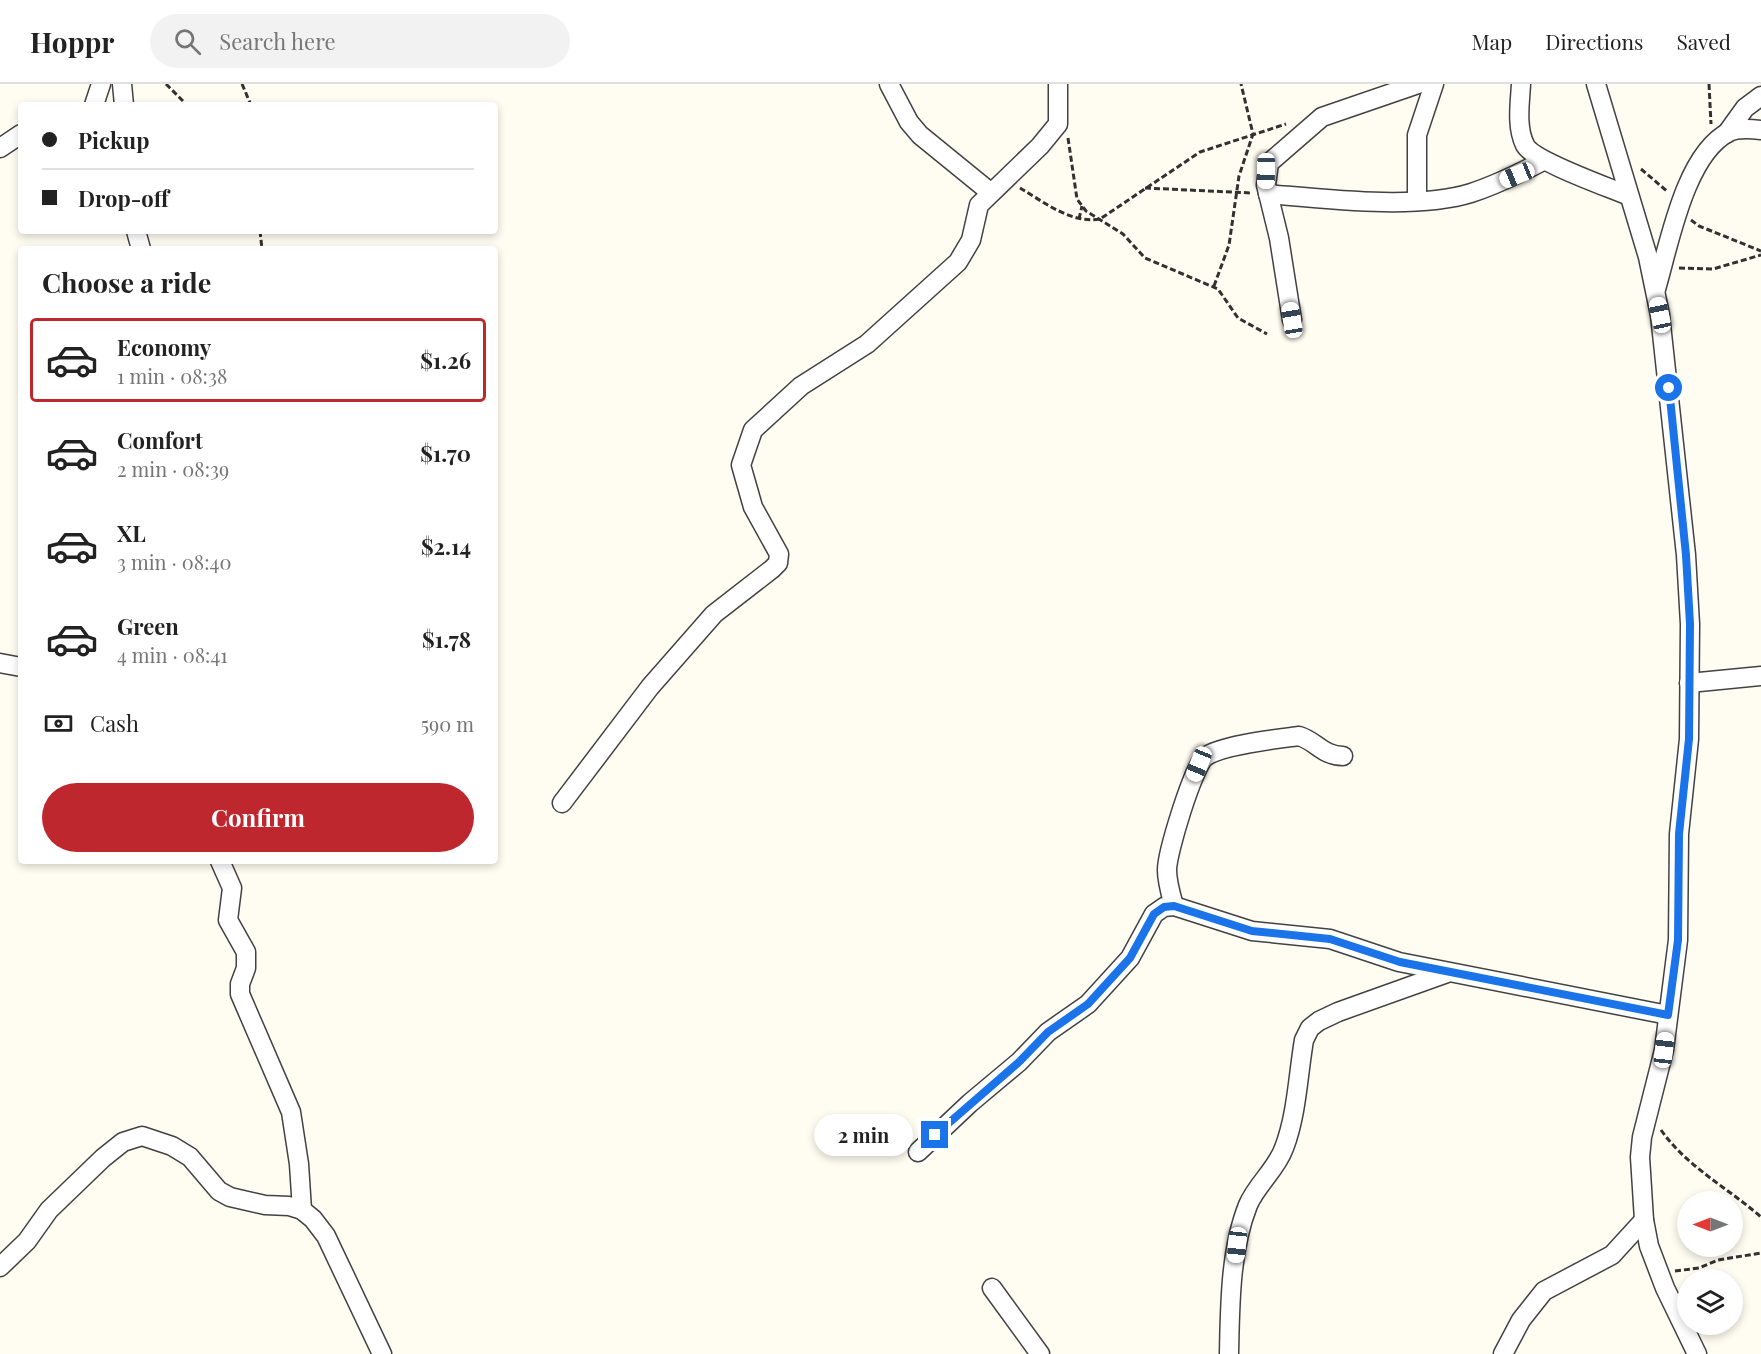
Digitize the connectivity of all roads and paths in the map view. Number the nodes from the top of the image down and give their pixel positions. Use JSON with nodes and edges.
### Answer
{"nodes":[{"id":1,"x":101,"y":84,"type":"edge"},
{"id":2,"x":122,"y":84,"type":"edge"},
{"id":3,"x":166,"y":84,"type":"edge"},
{"id":4,"x":242,"y":84,"type":"edge"},
{"id":5,"x":889,"y":84,"type":"edge"},
{"id":6,"x":1058,"y":84,"type":"edge"},
{"id":7,"x":1240,"y":84,"type":"edge"},
{"id":8,"x":1418,"y":84,"type":"edge"},
{"id":9,"x":1434,"y":84,"type":"edge"},
{"id":10,"x":1521,"y":84,"type":"edge"},
{"id":11,"x":1580,"y":84,"type":"edge"},
{"id":12,"x":1709,"y":84,"type":"edge"},
{"id":13,"x":1597,"y":89,"type":"edge"},
{"id":14,"x":1761,"y":96,"type":"edge"},
{"id":15,"x":95,"y":102,"type":"edge"},
{"id":16,"x":124,"y":102,"type":"edge"},
{"id":17,"x":184,"y":102,"type":"edge"},
{"id":18,"x":250,"y":102,"type":"edge"},
{"id":19,"x":1289,"y":123,"type":"dead end"},
{"id":20,"x":1058,"y":124,"type":"junction"},
{"id":21,"x":1761,"y":130,"type":"edge"},
{"id":22,"x":1727,"y":133,"type":"junction"},
{"id":23,"x":1253,"y":135,"type":"junction"},
{"id":24,"x":18,"y":136,"type":"edge"},
{"id":25,"x":1712,"y":147,"type":"junction"},
{"id":26,"x":0,"y":148,"type":"edge"},
{"id":27,"x":1543,"y":161,"type":"junction"},
{"id":28,"x":1635,"y":165,"type":"dead end"},
{"id":29,"x":1005,"y":180,"type":"junction"},
{"id":30,"x":1143,"y":188,"type":"junction"},
{"id":31,"x":990,"y":192,"type":"junction"},
{"id":32,"x":1238,"y":193,"type":"junction"},
{"id":33,"x":1268,"y":194,"type":"junction"},
{"id":34,"x":1629,"y":196,"type":"junction"},
{"id":35,"x":1417,"y":201,"type":"junction"},
{"id":36,"x":1082,"y":206,"type":"junction"},
{"id":37,"x":1679,"y":207,"type":"junction"},
{"id":38,"x":1079,"y":219,"type":"junction"},
{"id":39,"x":1096,"y":219,"type":"junction"},
{"id":40,"x":1761,"y":253,"type":"edge"},
{"id":41,"x":1663,"y":266,"type":"junction"},
{"id":42,"x":1214,"y":286,"type":"junction"},
{"id":43,"x":1655,"y":291,"type":"junction"},
{"id":44,"x":1292,"y":320,"type":"dead end"},
{"id":45,"x":1266,"y":334,"type":"dead end"},
{"id":46,"x":0,"y":663,"type":"edge"},
{"id":47,"x":18,"y":666,"type":"edge"},
{"id":48,"x":1761,"y":676,"type":"edge"},
{"id":49,"x":1689,"y":684,"type":"junction"},
{"id":50,"x":1343,"y":756,"type":"dead end"},
{"id":51,"x":562,"y":803,"type":"dead end"},
{"id":52,"x":221,"y":864,"type":"edge"},
{"id":53,"x":1174,"y":906,"type":"junction"},
{"id":54,"x":1448,"y":973,"type":"junction"},
{"id":55,"x":1668,"y":1015,"type":"junction"},
{"id":56,"x":1649,"y":1112,"type":"junction"},
{"id":57,"x":918,"y":1152,"type":"dead end"},
{"id":58,"x":302,"y":1210,"type":"junction"},
{"id":59,"x":1761,"y":1217,"type":"edge"},
{"id":60,"x":1644,"y":1220,"type":"junction"},
{"id":61,"x":1761,"y":1253,"type":"edge"},
{"id":62,"x":0,"y":1267,"type":"edge"},
{"id":63,"x":1658,"y":1271,"type":"junction"},
{"id":64,"x":992,"y":1288,"type":"dead end"},
{"id":65,"x":382,"y":1354,"type":"edge"},
{"id":66,"x":1040,"y":1354,"type":"edge"},
{"id":67,"x":1229,"y":1354,"type":"edge"},
{"id":68,"x":1503,"y":1354,"type":"edge"},
{"id":69,"x":1696,"y":1354,"type":"edge"}],
"edges":[{"from":1,"to":15,"type":"street"},
{"from":2,"to":16,"type":"street"},
{"from":3,"to":17,"type":"path"},
{"from":4,"to":18,"type":"path"},
{"from":5,"to":31,"type":"street"},
{"from":6,"to":20,"type":"street"},
{"from":7,"to":23,"type":"path"},
{"from":8,"to":33,"type":"street"},
{"from":9,"to":35,"type":"street"},
{"from":10,"to":27,"type":"street"},
{"from":11,"to":13,"type":"street"},
{"from":12,"to":25,"type":"path"},
{"from":13,"to":34,"type":"street"},
{"from":14,"to":22,"type":"street"},
{"from":19,"to":23,"type":"path"},
{"from":20,"to":29,"type":"street"},
{"from":20,"to":36,"type":"path"},
{"from":21,"to":22,"type":"street"},
{"from":22,"to":25,"type":"street"},
{"from":23,"to":30,"type":"path"},
{"from":23,"to":32,"type":"path"},
{"from":24,"to":26,"type":"street"},
{"from":25,"to":37,"type":"street"},
{"from":27,"to":34,"type":"street"},
{"from":27,"to":35,"type":"street"},
{"from":28,"to":37,"type":"path"},
{"from":29,"to":31,"type":"street"},
{"from":29,"to":38,"type":"path"},
{"from":30,"to":32,"type":"path"},
{"from":30,"to":39,"type":"path"},
{"from":31,"to":51,"type":"street"},
{"from":32,"to":33,"type":"path"},
{"from":32,"to":42,"type":"path"},
{"from":33,"to":35,"type":"street"},
{"from":33,"to":44,"type":"street"},
{"from":34,"to":43,"type":"street"},
{"from":36,"to":38,"type":"path"},
{"from":36,"to":39,"type":"path"},
{"from":37,"to":40,"type":"path"},
{"from":37,"to":41,"type":"street"},
{"from":38,"to":39,"type":"path"},
{"from":39,"to":42,"type":"path"},
{"from":40,"to":41,"type":"path"},
{"from":41,"to":43,"type":"street"},
{"from":42,"to":45,"type":"path"},
{"from":43,"to":49,"type":"street"},
{"from":46,"to":47,"type":"street"},
{"from":48,"to":49,"type":"street"},
{"from":49,"to":55,"type":"street"},
{"from":50,"to":53,"type":"street"},
{"from":52,"to":58,"type":"street"},
{"from":53,"to":54,"type":"street"},
{"from":53,"to":57,"type":"street"},
{"from":54,"to":55,"type":"street"},
{"from":54,"to":67,"type":"street"},
{"from":55,"to":56,"type":"street"},
{"from":56,"to":59,"type":"path"},
{"from":56,"to":60,"type":"street"},
{"from":58,"to":62,"type":"street"},
{"from":58,"to":65,"type":"street"},
{"from":60,"to":63,"type":"street"},
{"from":60,"to":68,"type":"street"},
{"from":61,"to":63,"type":"path"},
{"from":63,"to":69,"type":"street"},
{"from":64,"to":66,"type":"street"}]}
